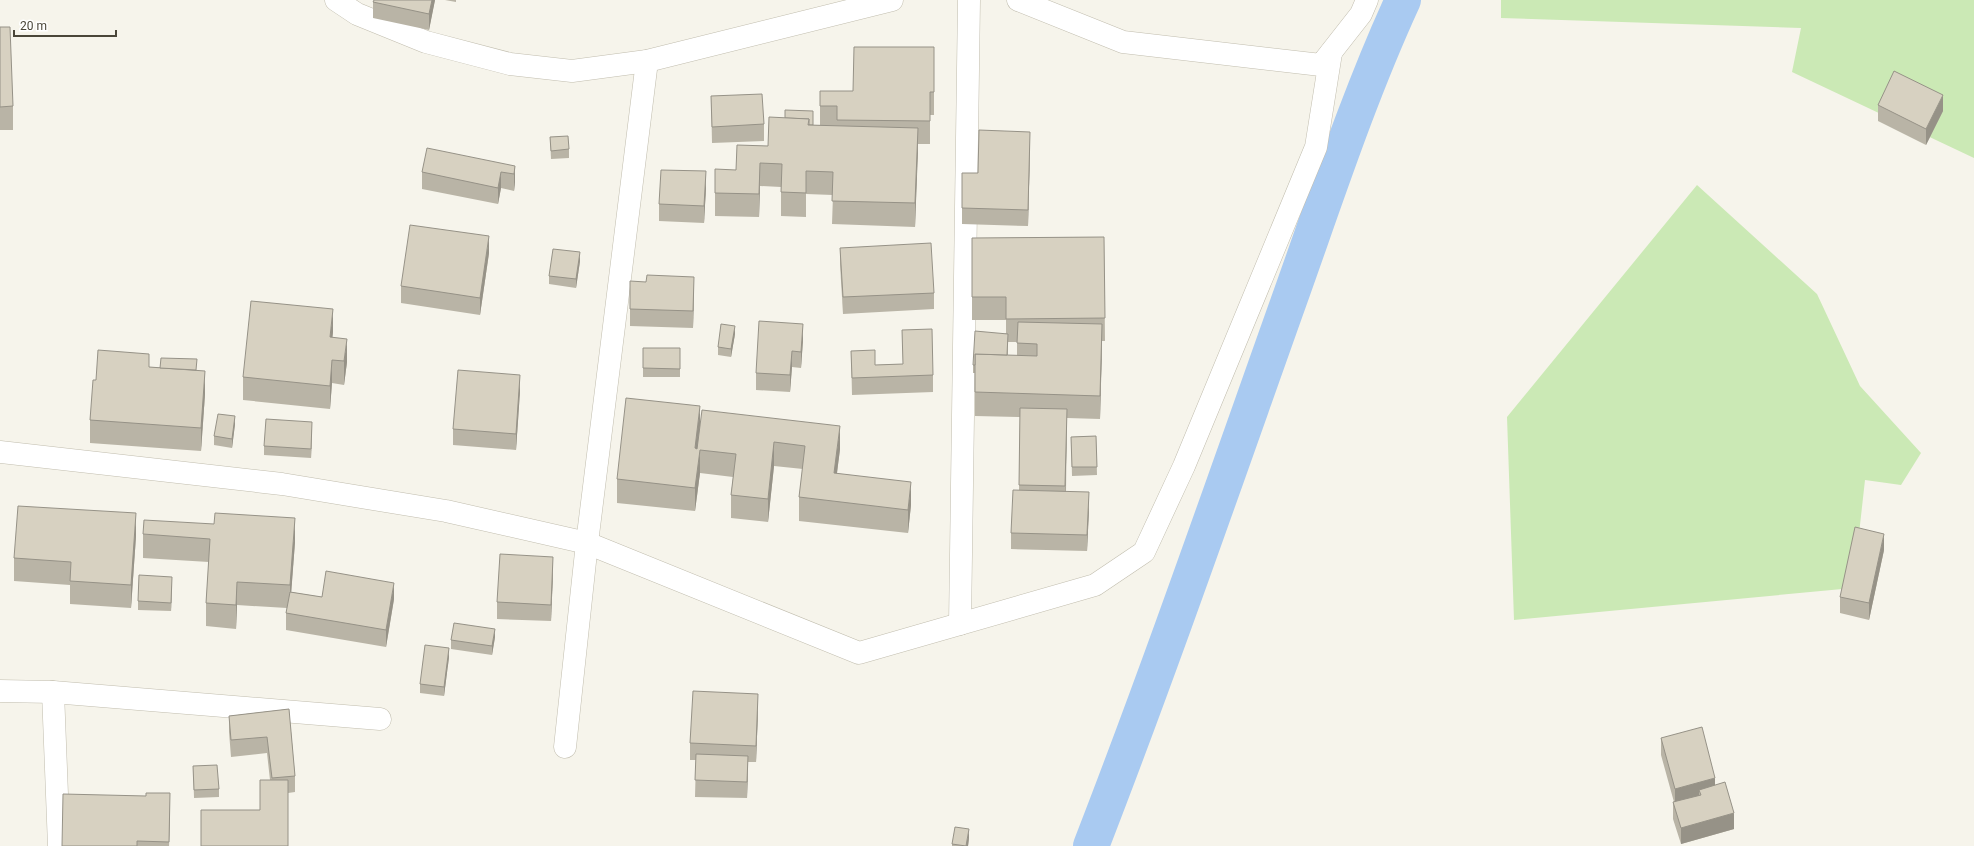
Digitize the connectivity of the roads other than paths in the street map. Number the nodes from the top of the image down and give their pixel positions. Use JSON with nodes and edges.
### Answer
{"nodes":[{"id":1,"x":336,"y":0,"type":"edge"},
{"id":2,"x":892,"y":0,"type":"edge"},
{"id":3,"x":969,"y":0,"type":"edge"},
{"id":4,"x":1018,"y":0,"type":"edge"},
{"id":5,"x":1367,"y":0,"type":"edge"},
{"id":6,"x":1330,"y":53,"type":"junction"},
{"id":7,"x":647,"y":62,"type":"junction"},
{"id":8,"x":0,"y":452,"type":"edge"},
{"id":9,"x":587,"y":543,"type":"junction"},
{"id":10,"x":960,"y":624,"type":"junction"},
{"id":11,"x":0,"y":691,"type":"edge"},
{"id":12,"x":53,"y":692,"type":"junction"},
{"id":13,"x":380,"y":719,"type":"dead end"},
{"id":14,"x":565,"y":747,"type":"dead end"},
{"id":15,"x":59,"y":846,"type":"edge"}],
"edges":[{"from":1,"to":7,"type":"street"},
{"from":2,"to":7,"type":"street"},
{"from":3,"to":10,"type":"street"},
{"from":4,"to":6,"type":"street"},
{"from":5,"to":6,"type":"street"},
{"from":6,"to":10,"type":"street"},
{"from":7,"to":9,"type":"street"},
{"from":8,"to":9,"type":"street"},
{"from":9,"to":10,"type":"street"},
{"from":9,"to":14,"type":"street"},
{"from":11,"to":12,"type":"street"},
{"from":12,"to":13,"type":"street"},
{"from":12,"to":15,"type":"street"}]}
